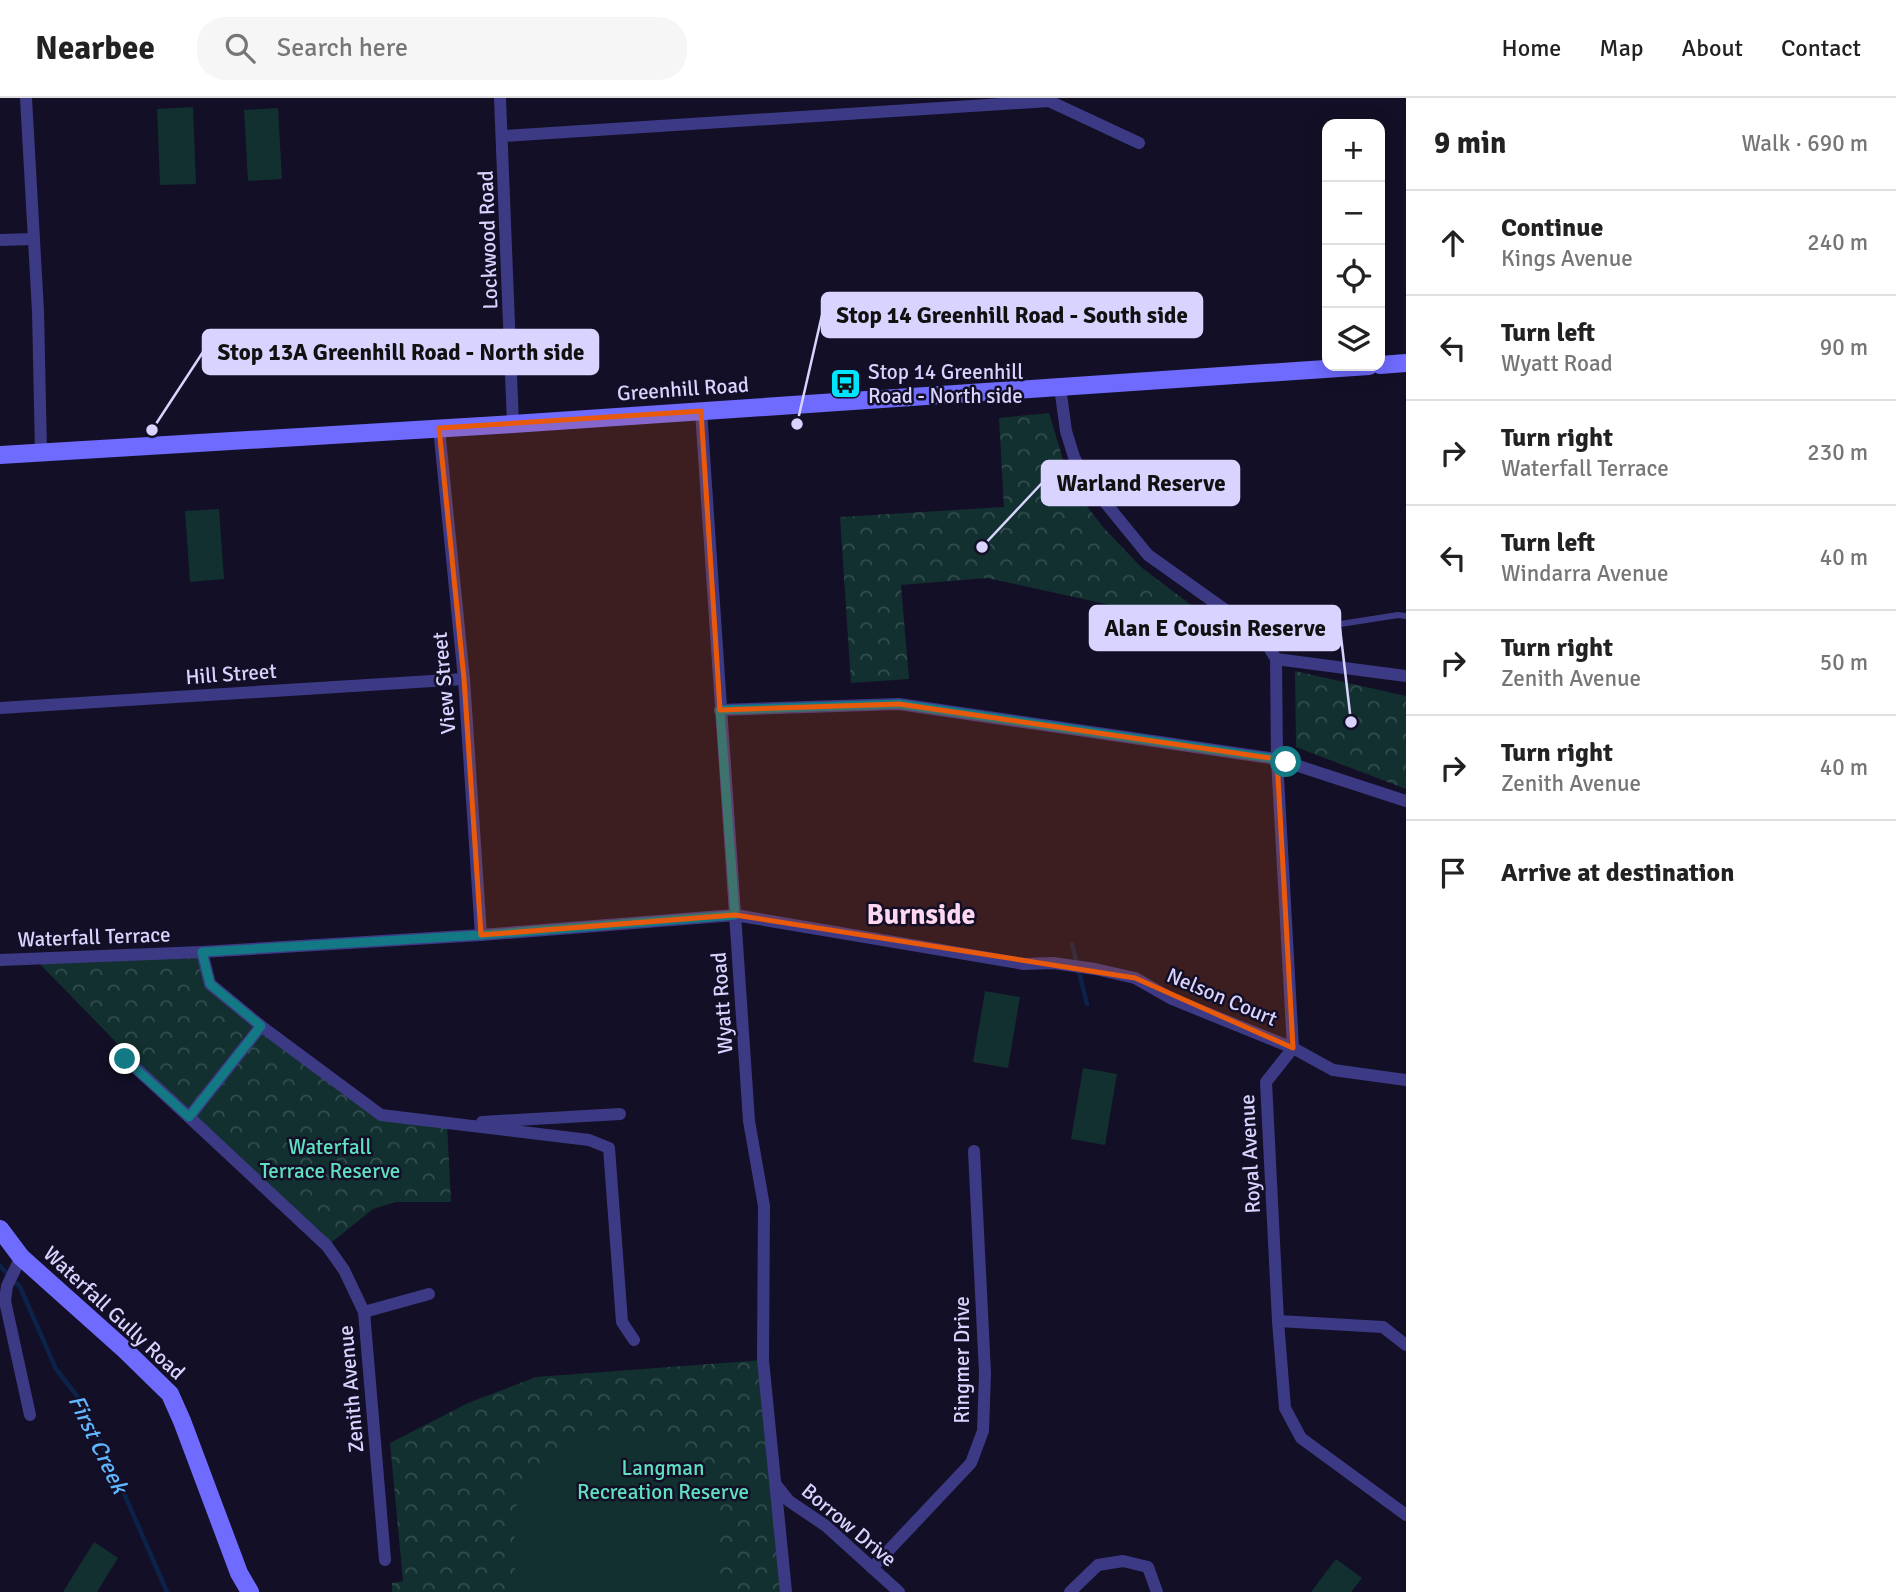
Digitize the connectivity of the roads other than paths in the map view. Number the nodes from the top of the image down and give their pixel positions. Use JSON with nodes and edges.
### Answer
{"nodes":[{"id":1,"x":26,"y":98,"type":"edge"},
{"id":2,"x":500,"y":98,"type":"edge"},
{"id":3,"x":503,"y":136,"type":"junction"},
{"id":4,"x":1139,"y":143,"type":"dead end"},
{"id":5,"x":33,"y":239,"type":"junction"},
{"id":6,"x":0,"y":240,"type":"edge"},
{"id":7,"x":1406,"y":363,"type":"edge"},
{"id":8,"x":1385,"y":365,"type":"edge"},
{"id":9,"x":1322,"y":369,"type":"edge"},
{"id":10,"x":1060,"y":387,"type":"junction"},
{"id":11,"x":701,"y":411,"type":"junction"},
{"id":12,"x":513,"y":424,"type":"junction"},
{"id":13,"x":439,"y":428,"type":"junction"},
{"id":14,"x":41,"y":452,"type":"junction"},
{"id":15,"x":0,"y":455,"type":"edge"},
{"id":16,"x":1406,"y":616,"type":"edge"},
{"id":17,"x":1262,"y":636,"type":"junction"},
{"id":18,"x":1276,"y":659,"type":"junction"},
{"id":19,"x":1406,"y":676,"type":"edge"},
{"id":20,"x":464,"y":680,"type":"junction"},
{"id":21,"x":0,"y":708,"type":"edge"},
{"id":22,"x":720,"y":710,"type":"junction"},
{"id":23,"x":1277,"y":759,"type":"junction"},
{"id":24,"x":1406,"y":801,"type":"edge"},
{"id":25,"x":735,"y":915,"type":"junction"},
{"id":26,"x":481,"y":935,"type":"junction"},
{"id":27,"x":202,"y":952,"type":"junction"},
{"id":28,"x":0,"y":960,"type":"edge"},
{"id":29,"x":1088,"y":968,"type":"joint"},
{"id":30,"x":261,"y":1026,"type":"junction"},
{"id":31,"x":1293,"y":1048,"type":"junction"},
{"id":32,"x":125,"y":1059,"type":"dead end"},
{"id":33,"x":1406,"y":1080,"type":"edge"},
{"id":34,"x":620,"y":1114,"type":"dead end"},
{"id":35,"x":189,"y":1117,"type":"junction"},
{"id":36,"x":447,"y":1124,"type":"junction"},
{"id":37,"x":974,"y":1152,"type":"dead end"},
{"id":38,"x":0,"y":1229,"type":"edge"},
{"id":39,"x":17,"y":1264,"type":"junction"},
{"id":40,"x":429,"y":1294,"type":"dead end"},
{"id":41,"x":365,"y":1312,"type":"junction"},
{"id":42,"x":1278,"y":1321,"type":"junction"},
{"id":43,"x":634,"y":1340,"type":"dead end"},
{"id":44,"x":1406,"y":1345,"type":"edge"},
{"id":45,"x":30,"y":1415,"type":"dead end"},
{"id":46,"x":776,"y":1486,"type":"junction"},
{"id":47,"x":1406,"y":1515,"type":"edge"},
{"id":48,"x":385,"y":1560,"type":"dead end"},
{"id":49,"x":872,"y":1568,"type":"junction"},
{"id":50,"x":250,"y":1592,"type":"edge"},
{"id":51,"x":786,"y":1592,"type":"edge"},
{"id":52,"x":899,"y":1592,"type":"edge"},
{"id":53,"x":1070,"y":1592,"type":"edge"},
{"id":54,"x":1157,"y":1592,"type":"edge"}],
"edges":[{"from":1,"to":5,"type":"street"},
{"from":2,"to":3,"type":"street","name":"Lockwood Road"},
{"from":3,"to":4,"type":"street"},
{"from":3,"to":12,"type":"street","name":"Lockwood Road"},
{"from":5,"to":6,"type":"street"},
{"from":5,"to":14,"type":"street"},
{"from":7,"to":8,"type":"main road"},
{"from":9,"to":10,"type":"main road","name":"Greenhill Road"},
{"from":10,"to":11,"type":"main road","name":"Greenhill Road"},
{"from":10,"to":17,"type":"street"},
{"from":11,"to":12,"type":"main road","name":"Greenhill Road"},
{"from":11,"to":22,"type":"street","name":"Wyatt Road"},
{"from":12,"to":13,"type":"main road","name":"Greenhill Road"},
{"from":13,"to":14,"type":"main road","name":"Greenhill Road"},
{"from":13,"to":20,"type":"street","name":"View Street"},
{"from":14,"to":15,"type":"main road","name":"Greenhill Road"},
{"from":16,"to":17,"type":"lane"},
{"from":17,"to":18,"type":"street"},
{"from":18,"to":19,"type":"street"},
{"from":18,"to":23,"type":"street"},
{"from":20,"to":21,"type":"street","name":"Hill Street"},
{"from":20,"to":26,"type":"street","name":"View Street"},
{"from":22,"to":23,"type":"street"},
{"from":22,"to":25,"type":"street","name":"Wyatt Road"},
{"from":23,"to":24,"type":"street"},
{"from":23,"to":31,"type":"street"},
{"from":25,"to":26,"type":"street","name":"Waterfall Terrace"},
{"from":25,"to":29,"type":"street","name":"Waterfall Terrace"},
{"from":25,"to":46,"type":"street","name":"Wyatt Road"},
{"from":26,"to":27,"type":"street","name":"Waterfall Terrace"},
{"from":27,"to":28,"type":"street","name":"Waterfall Terrace"},
{"from":27,"to":30,"type":"street"},
{"from":29,"to":31,"type":"street","name":"Nelson Court"},
{"from":30,"to":35,"type":"street"},
{"from":30,"to":36,"type":"street"},
{"from":31,"to":33,"type":"street","name":"Nelson Court"},
{"from":31,"to":42,"type":"street","name":"Royal Avenue"},
{"from":32,"to":35,"type":"street","name":"Zenith Avenue"},
{"from":34,"to":36,"type":"street"},
{"from":35,"to":41,"type":"street","name":"Zenith Avenue"},
{"from":36,"to":43,"type":"street"},
{"from":37,"to":49,"type":"street","name":"Ringmer Drive"},
{"from":38,"to":39,"type":"main road","name":"Waterfall Gully Road"},
{"from":39,"to":45,"type":"street"},
{"from":39,"to":50,"type":"main road","name":"Waterfall Gully Road"},
{"from":40,"to":41,"type":"street"},
{"from":41,"to":48,"type":"street","name":"Zenith Avenue"},
{"from":42,"to":44,"type":"street"},
{"from":42,"to":47,"type":"street","name":"Royal Avenue"},
{"from":46,"to":49,"type":"street","name":"Borrow Drive"},
{"from":46,"to":51,"type":"street","name":"Wyatt Road"},
{"from":49,"to":52,"type":"street","name":"Borrow Drive"},
{"from":53,"to":54,"type":"street"}]}
